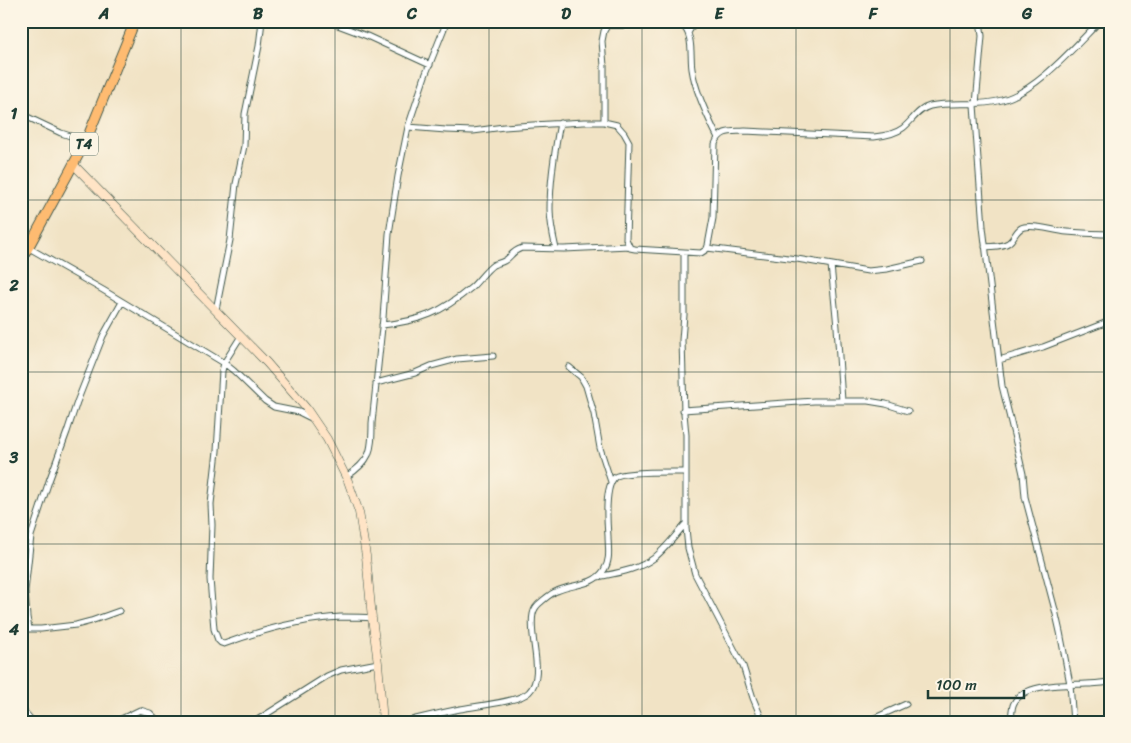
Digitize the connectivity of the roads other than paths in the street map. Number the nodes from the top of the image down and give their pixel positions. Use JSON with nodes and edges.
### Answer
{"nodes":[{"id":1,"x":135,"y":21,"type":"edge"},
{"id":2,"x":262,"y":21,"type":"edge"},
{"id":3,"x":327,"y":21,"type":"edge"},
{"id":4,"x":447,"y":21,"type":"edge"},
{"id":5,"x":695,"y":21,"type":"edge"},
{"id":6,"x":980,"y":21,"type":"edge"},
{"id":7,"x":1092,"y":21,"type":"edge"},
{"id":8,"x":1100,"y":21,"type":"edge"},
{"id":9,"x":608,"y":23,"type":"edge"},
{"id":10,"x":1092,"y":29,"type":"junction"},
{"id":11,"x":1110,"y":31,"type":"edge"},
{"id":12,"x":688,"y":34,"type":"junction"},
{"id":13,"x":430,"y":65,"type":"junction"},
{"id":14,"x":975,"y":104,"type":"junction"},
{"id":15,"x":21,"y":114,"type":"edge"},
{"id":16,"x":604,"y":122,"type":"junction"},
{"id":17,"x":560,"y":123,"type":"junction"},
{"id":18,"x":408,"y":127,"type":"junction"},
{"id":19,"x":718,"y":138,"type":"junction"},
{"id":20,"x":86,"y":142,"type":"junction"},
{"id":21,"x":73,"y":164,"type":"junction"},
{"id":22,"x":1110,"y":234,"type":"edge"},
{"id":23,"x":629,"y":246,"type":"junction"},
{"id":24,"x":985,"y":247,"type":"junction"},
{"id":25,"x":29,"y":248,"type":"junction"},
{"id":26,"x":707,"y":248,"type":"junction"},
{"id":27,"x":556,"y":249,"type":"junction"},
{"id":28,"x":684,"y":253,"type":"junction"},
{"id":29,"x":21,"y":261,"type":"edge"},
{"id":30,"x":922,"y":261,"type":"dead end"},
{"id":31,"x":830,"y":265,"type":"junction"},
{"id":32,"x":122,"y":302,"type":"junction"},
{"id":33,"x":216,"y":310,"type":"junction"},
{"id":34,"x":1110,"y":321,"type":"edge"},
{"id":35,"x":382,"y":325,"type":"junction"},
{"id":36,"x":241,"y":336,"type":"junction"},
{"id":37,"x":493,"y":356,"type":"dead end"},
{"id":38,"x":999,"y":360,"type":"junction"},
{"id":39,"x":224,"y":363,"type":"junction"},
{"id":40,"x":569,"y":367,"type":"dead end"},
{"id":41,"x":376,"y":383,"type":"junction"},
{"id":42,"x":842,"y":401,"type":"junction"},
{"id":43,"x":683,"y":410,"type":"junction"},
{"id":44,"x":908,"y":411,"type":"dead end"},
{"id":45,"x":314,"y":419,"type":"junction"},
{"id":46,"x":686,"y":472,"type":"junction"},
{"id":47,"x":346,"y":478,"type":"junction"},
{"id":48,"x":610,"y":482,"type":"junction"},
{"id":49,"x":686,"y":523,"type":"junction"},
{"id":50,"x":595,"y":578,"type":"junction"},
{"id":51,"x":119,"y":611,"type":"dead end"},
{"id":52,"x":372,"y":618,"type":"junction"},
{"id":53,"x":21,"y":629,"type":"edge"},
{"id":54,"x":29,"y":629,"type":"junction"},
{"id":55,"x":378,"y":663,"type":"junction"},
{"id":56,"x":1110,"y":682,"type":"edge"},
{"id":57,"x":1070,"y":684,"type":"junction"},
{"id":58,"x":906,"y":704,"type":"dead end"},
{"id":59,"x":21,"y":708,"type":"edge"},
{"id":60,"x":33,"y":722,"type":"edge"},
{"id":61,"x":115,"y":722,"type":"edge"},
{"id":62,"x":159,"y":722,"type":"edge"},
{"id":63,"x":254,"y":722,"type":"edge"},
{"id":64,"x":383,"y":722,"type":"edge"},
{"id":65,"x":404,"y":722,"type":"edge"},
{"id":66,"x":763,"y":722,"type":"edge"},
{"id":67,"x":866,"y":722,"type":"edge"},
{"id":68,"x":1012,"y":722,"type":"edge"},
{"id":69,"x":1073,"y":722,"type":"edge"}],
"edges":[{"from":1,"to":20,"type":"highway","number":"T4"},
{"from":2,"to":33,"type":"street"},
{"from":3,"to":13,"type":"street"},
{"from":4,"to":13,"type":"street"},
{"from":5,"to":12,"type":"street"},
{"from":6,"to":14,"type":"street"},
{"from":7,"to":10,"type":"street"},
{"from":8,"to":10,"type":"street"},
{"from":8,"to":11,"type":"street"},
{"from":9,"to":12,"type":"street"},
{"from":9,"to":16,"type":"street"},
{"from":10,"to":14,"type":"street"},
{"from":12,"to":19,"type":"street"},
{"from":13,"to":18,"type":"street"},
{"from":14,"to":19,"type":"street"},
{"from":14,"to":24,"type":"street"},
{"from":15,"to":20,"type":"street"},
{"from":16,"to":17,"type":"street"},
{"from":16,"to":23,"type":"street"},
{"from":17,"to":18,"type":"street"},
{"from":17,"to":27,"type":"street"},
{"from":18,"to":35,"type":"street"},
{"from":19,"to":26,"type":"street"},
{"from":20,"to":21,"type":"highway","number":"T4"},
{"from":21,"to":25,"type":"highway","number":"T4"},
{"from":21,"to":33,"type":"main road"},
{"from":22,"to":24,"type":"street"},
{"from":23,"to":27,"type":"street"},
{"from":23,"to":28,"type":"street"},
{"from":24,"to":38,"type":"street"},
{"from":25,"to":29,"type":"highway","number":"T4"},
{"from":25,"to":32,"type":"street"},
{"from":26,"to":28,"type":"street"},
{"from":26,"to":31,"type":"street"},
{"from":27,"to":35,"type":"street"},
{"from":28,"to":43,"type":"street"},
{"from":30,"to":31,"type":"street"},
{"from":31,"to":42,"type":"street"},
{"from":32,"to":39,"type":"street"},
{"from":32,"to":54,"type":"street"},
{"from":33,"to":36,"type":"main road"},
{"from":34,"to":38,"type":"street"},
{"from":35,"to":41,"type":"street"},
{"from":36,"to":39,"type":"street"},
{"from":36,"to":45,"type":"main road"},
{"from":37,"to":41,"type":"street"},
{"from":38,"to":57,"type":"street"},
{"from":39,"to":45,"type":"street"},
{"from":39,"to":52,"type":"street"},
{"from":40,"to":48,"type":"street"},
{"from":41,"to":47,"type":"street"},
{"from":42,"to":43,"type":"street"},
{"from":42,"to":44,"type":"street"},
{"from":43,"to":46,"type":"street"},
{"from":45,"to":47,"type":"main road"},
{"from":46,"to":48,"type":"street"},
{"from":46,"to":49,"type":"street"},
{"from":47,"to":52,"type":"main road"},
{"from":48,"to":50,"type":"street"},
{"from":49,"to":50,"type":"street"},
{"from":49,"to":66,"type":"street"},
{"from":50,"to":65,"type":"street"},
{"from":51,"to":54,"type":"street"},
{"from":52,"to":55,"type":"main road"},
{"from":53,"to":54,"type":"street"},
{"from":55,"to":63,"type":"street"},
{"from":55,"to":64,"type":"main road"},
{"from":56,"to":57,"type":"street"},
{"from":57,"to":68,"type":"street"},
{"from":57,"to":69,"type":"street"},
{"from":58,"to":67,"type":"street"},
{"from":59,"to":60,"type":"street"},
{"from":61,"to":62,"type":"street"}]}
